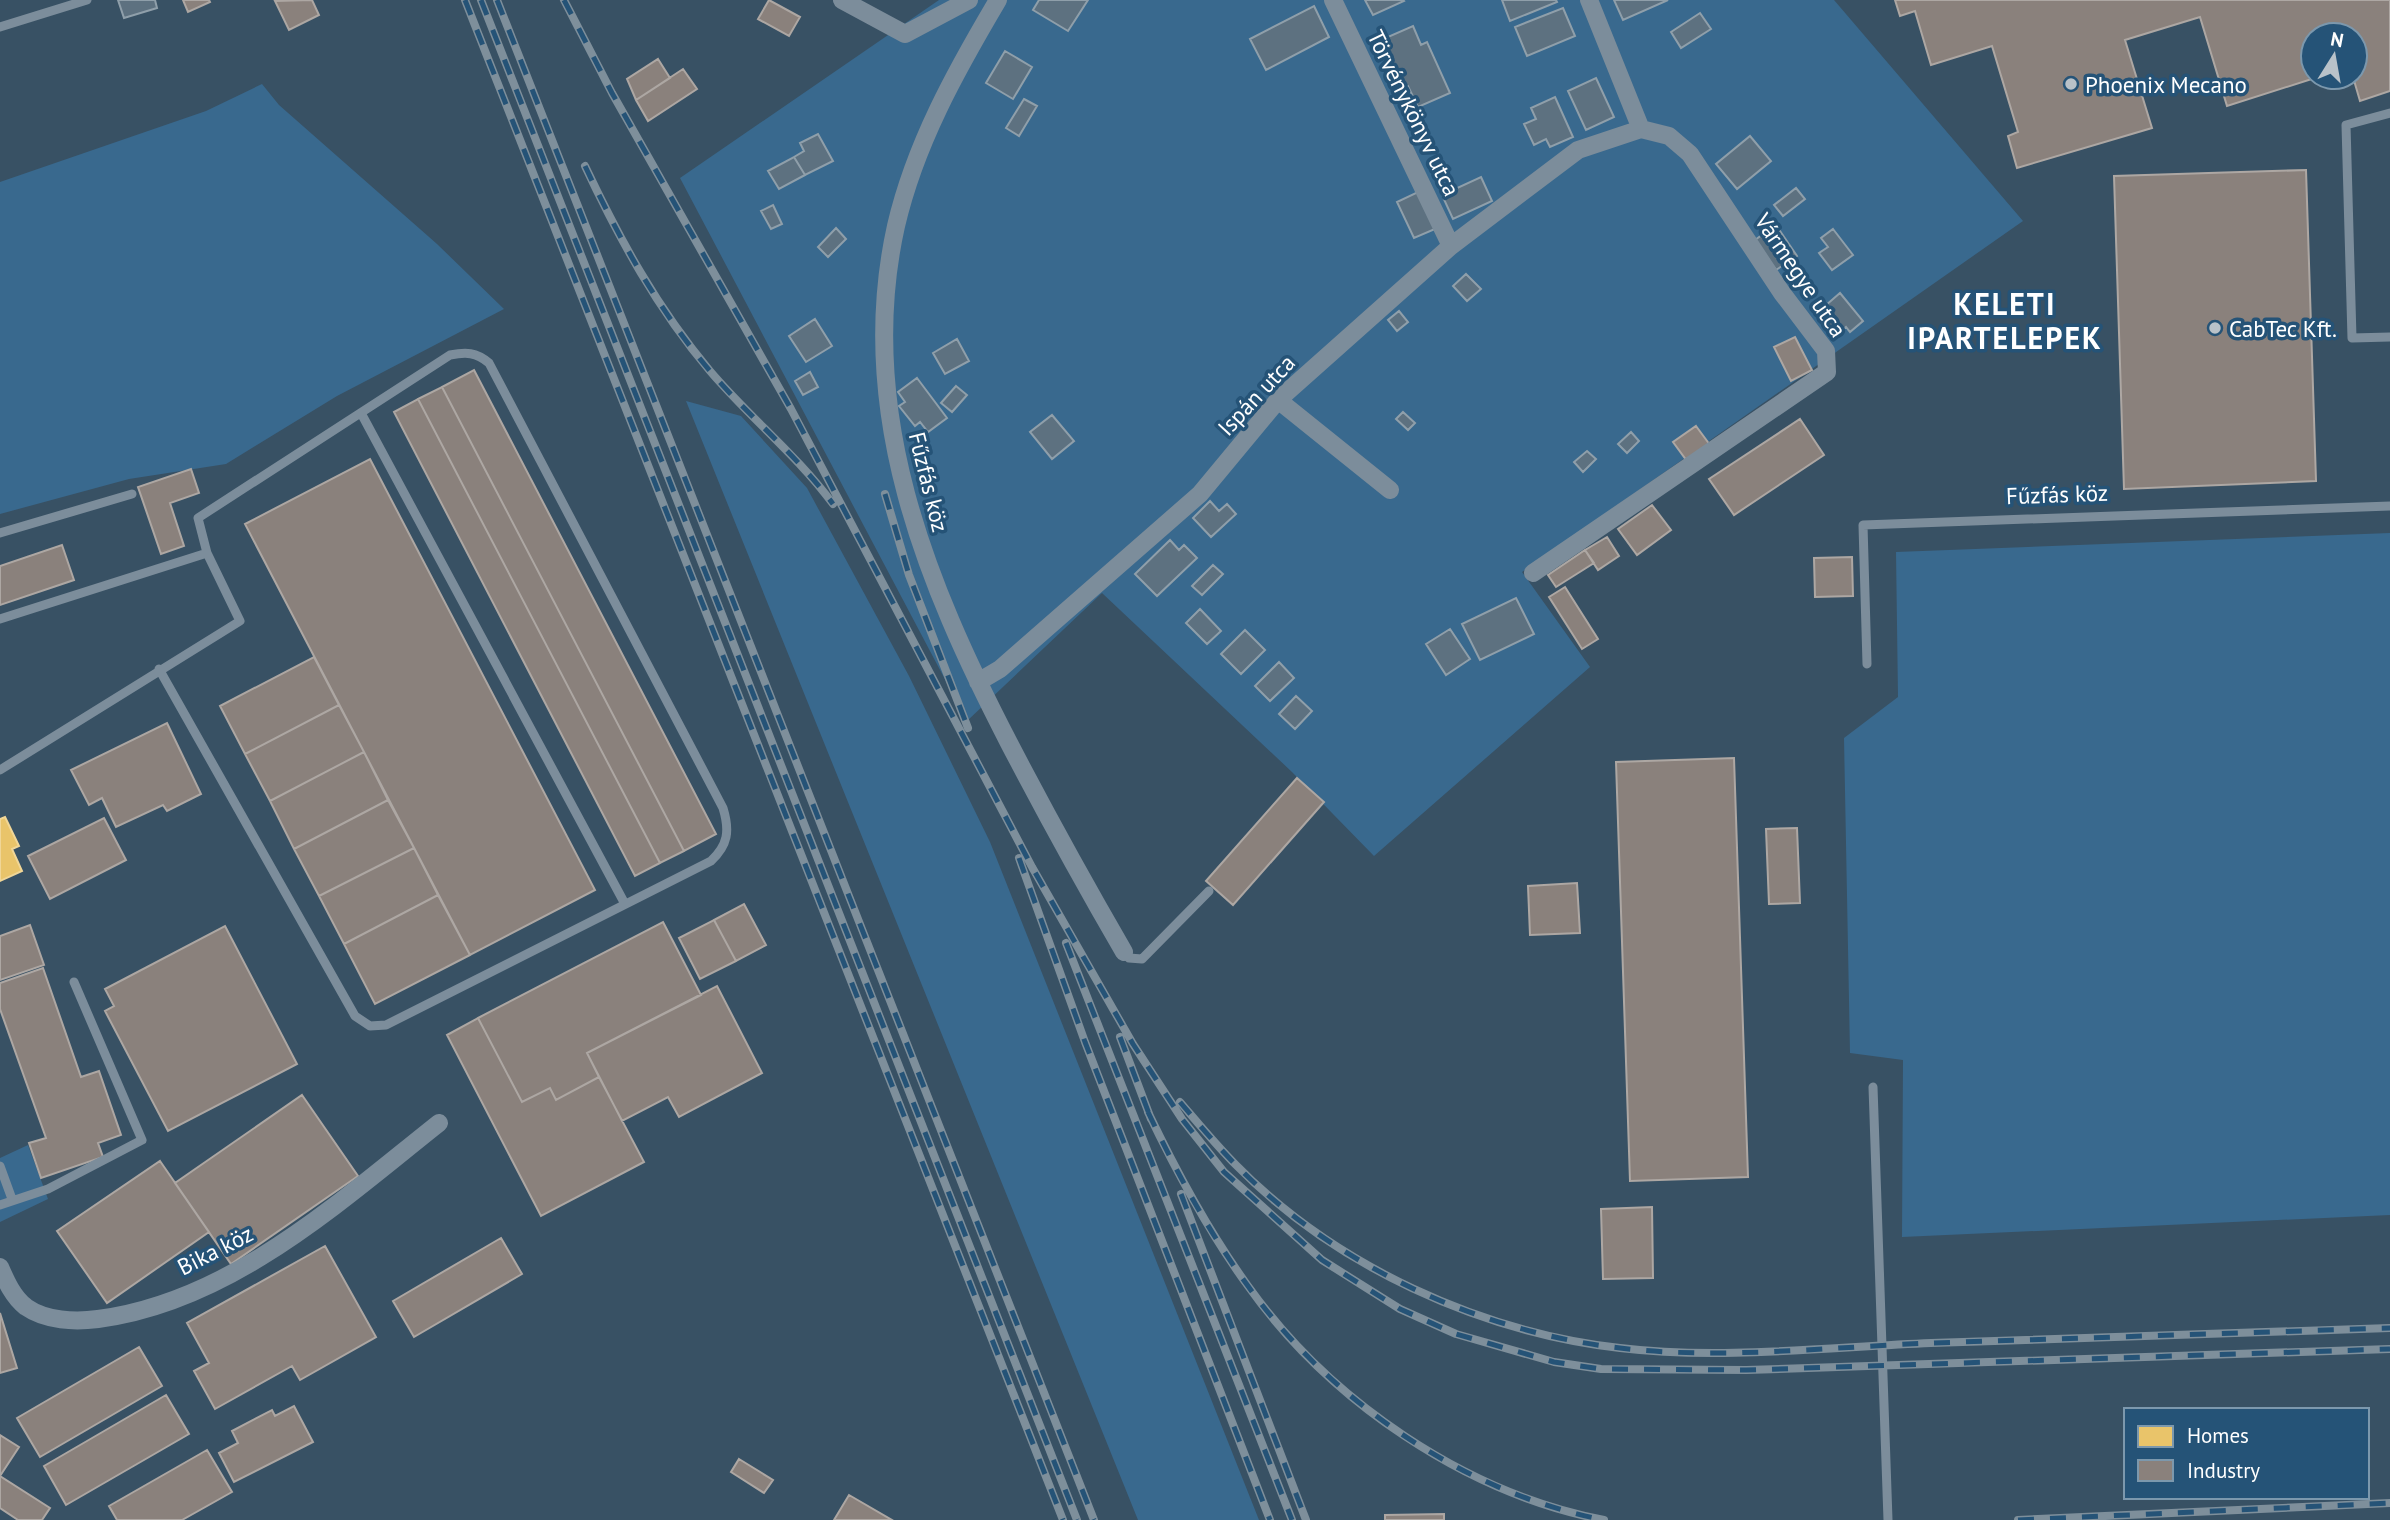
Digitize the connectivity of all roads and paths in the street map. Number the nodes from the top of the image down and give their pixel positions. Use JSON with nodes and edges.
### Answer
{"nodes":[{"id":1,"x":87,"y":0,"type":"edge"},
{"id":2,"x":842,"y":0,"type":"edge"},
{"id":3,"x":969,"y":0,"type":"edge"},
{"id":4,"x":998,"y":0,"type":"edge"},
{"id":5,"x":1333,"y":0,"type":"edge"},
{"id":6,"x":1589,"y":0,"type":"edge"},
{"id":7,"x":0,"y":27,"type":"edge"},
{"id":8,"x":2390,"y":113,"type":"edge"},
{"id":9,"x":1641,"y":129,"type":"junction"},
{"id":10,"x":1451,"y":246,"type":"junction"},
{"id":11,"x":2390,"y":337,"type":"edge"},
{"id":12,"x":1278,"y":400,"type":"junction"},
{"id":13,"x":360,"y":412,"type":"junction"},
{"id":14,"x":1390,"y":490,"type":"dead end"},
{"id":15,"x":132,"y":494,"type":"dead end"},
{"id":16,"x":2390,"y":506,"type":"edge"},
{"id":17,"x":0,"y":533,"type":"edge"},
{"id":18,"x":207,"y":553,"type":"junction"},
{"id":19,"x":1533,"y":573,"type":"dead end"},
{"id":20,"x":0,"y":619,"type":"edge"},
{"id":21,"x":1867,"y":663,"type":"dead end"},
{"id":22,"x":159,"y":669,"type":"junction"},
{"id":23,"x":978,"y":682,"type":"junction"},
{"id":24,"x":0,"y":770,"type":"edge"},
{"id":25,"x":1209,"y":891,"type":"dead end"},
{"id":26,"x":625,"y":904,"type":"junction"},
{"id":27,"x":1124,"y":952,"type":"joint"},
{"id":28,"x":74,"y":982,"type":"dead end"},
{"id":29,"x":1873,"y":1087,"type":"dead end"},
{"id":30,"x":439,"y":1123,"type":"dead end"},
{"id":31,"x":0,"y":1166,"type":"edge"},
{"id":32,"x":12,"y":1199,"type":"junction"},
{"id":33,"x":0,"y":1205,"type":"edge"},
{"id":34,"x":0,"y":1267,"type":"edge"},
{"id":35,"x":1888,"y":1520,"type":"edge"}],
"edges":[{"from":1,"to":7,"type":"lane"},
{"from":2,"to":3,"type":"street"},
{"from":4,"to":23,"type":"street","name":"Fűzfás köz"},
{"from":5,"to":10,"type":"street","name":"Törvénykönyv utca"},
{"from":6,"to":9,"type":"street"},
{"from":8,"to":11,"type":"lane"},
{"from":9,"to":10,"type":"street","name":"Ispán utca"},
{"from":9,"to":19,"type":"street","name":"Vármegye utca"},
{"from":10,"to":12,"type":"street","name":"Ispán utca"},
{"from":12,"to":14,"type":"street"},
{"from":12,"to":23,"type":"street","name":"Ispán utca"},
{"from":13,"to":18,"type":"lane"},
{"from":13,"to":26,"type":"lane"},
{"from":13,"to":26,"type":"lane"},
{"from":15,"to":17,"type":"lane"},
{"from":16,"to":21,"type":"lane","name":"Fűzfás köz"},
{"from":18,"to":20,"type":"lane"},
{"from":18,"to":22,"type":"lane"},
{"from":22,"to":24,"type":"lane"},
{"from":22,"to":26,"type":"lane"},
{"from":23,"to":27,"type":"street","name":"Fűzfás köz"},
{"from":25,"to":27,"type":"lane"},
{"from":28,"to":32,"type":"lane"},
{"from":29,"to":35,"type":"lane"},
{"from":30,"to":34,"type":"street","name":"Bika köz"},
{"from":31,"to":32,"type":"lane"},
{"from":32,"to":33,"type":"lane"}]}
